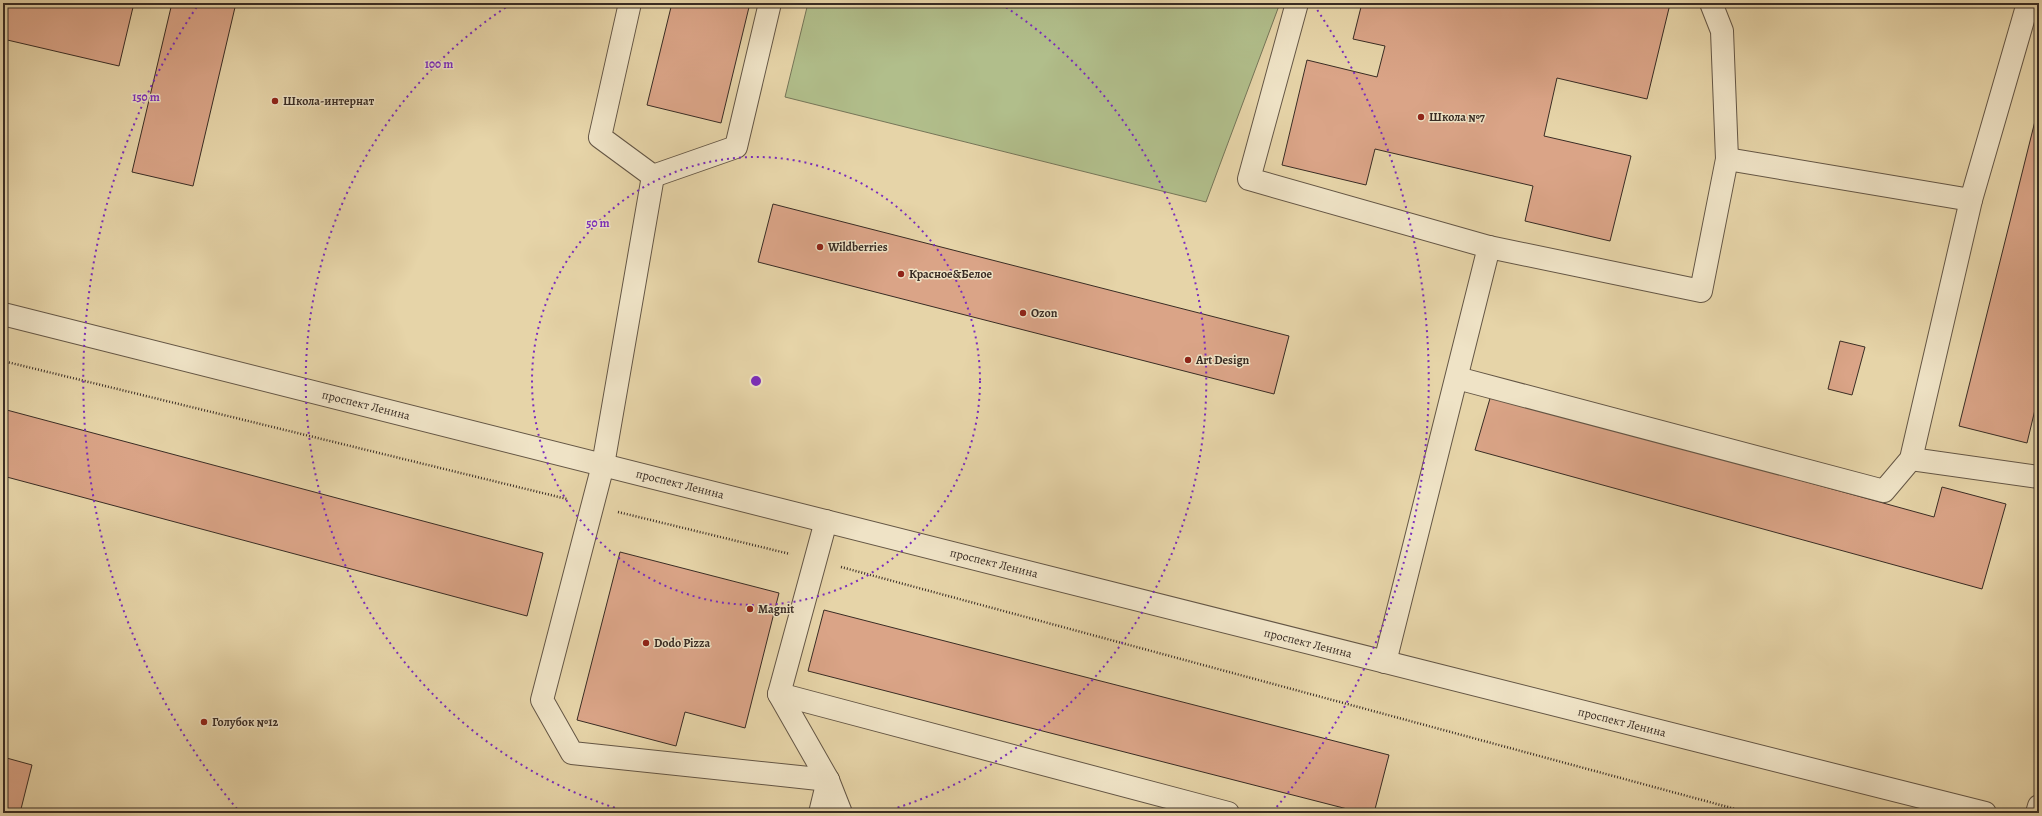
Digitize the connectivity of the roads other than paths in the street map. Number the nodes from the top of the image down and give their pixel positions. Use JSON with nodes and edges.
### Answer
{"nodes":[{"id":1,"x":630,"y":3,"type":"edge"},
{"id":2,"x":770,"y":3,"type":"edge"},
{"id":3,"x":1297,"y":3,"type":"edge"},
{"id":4,"x":1711,"y":3,"type":"edge"},
{"id":5,"x":2028,"y":3,"type":"edge"},
{"id":6,"x":1727,"y":159,"type":"junction"},
{"id":7,"x":653,"y":176,"type":"junction"},
{"id":8,"x":1971,"y":200,"type":"junction"},
{"id":9,"x":1489,"y":247,"type":"junction"},
{"id":10,"x":3,"y":314,"type":"edge"},
{"id":11,"x":1458,"y":378,"type":"junction"},
{"id":12,"x":1911,"y":459,"type":"junction"},
{"id":13,"x":603,"y":465,"type":"junction"},
{"id":14,"x":2039,"y":477,"type":"edge"},
{"id":15,"x":826,"y":521,"type":"junction"},
{"id":16,"x":1385,"y":662,"type":"junction"},
{"id":17,"x":779,"y":694,"type":"junction"},
{"id":18,"x":828,"y":780,"type":"junction"},
{"id":19,"x":2039,"y":806,"type":"edge"},
{"id":20,"x":820,"y":813,"type":"edge"},
{"id":21,"x":841,"y":813,"type":"edge"},
{"id":22,"x":1228,"y":813,"type":"edge"},
{"id":23,"x":1985,"y":813,"type":"edge"},
{"id":24,"x":2037,"y":813,"type":"edge"}],
"edges":[{"from":1,"to":7,"type":"street"},
{"from":2,"to":7,"type":"street"},
{"from":3,"to":9,"type":"street"},
{"from":4,"to":6,"type":"street"},
{"from":5,"to":8,"type":"street"},
{"from":6,"to":8,"type":"street"},
{"from":6,"to":9,"type":"street"},
{"from":7,"to":13,"type":"street"},
{"from":8,"to":12,"type":"street"},
{"from":9,"to":11,"type":"street"},
{"from":10,"to":13,"type":"street","name":"проспект Ленина"},
{"from":11,"to":12,"type":"street"},
{"from":11,"to":16,"type":"street"},
{"from":12,"to":14,"type":"street"},
{"from":13,"to":15,"type":"street","name":"проспект Ленина"},
{"from":13,"to":18,"type":"street"},
{"from":15,"to":16,"type":"street","name":"проспект Ленина"},
{"from":15,"to":17,"type":"street"},
{"from":16,"to":23,"type":"street","name":"проспект Ленина"},
{"from":17,"to":18,"type":"street"},
{"from":17,"to":22,"type":"street"},
{"from":18,"to":20,"type":"street"},
{"from":18,"to":21,"type":"street"},
{"from":19,"to":24,"type":"street"}]}
